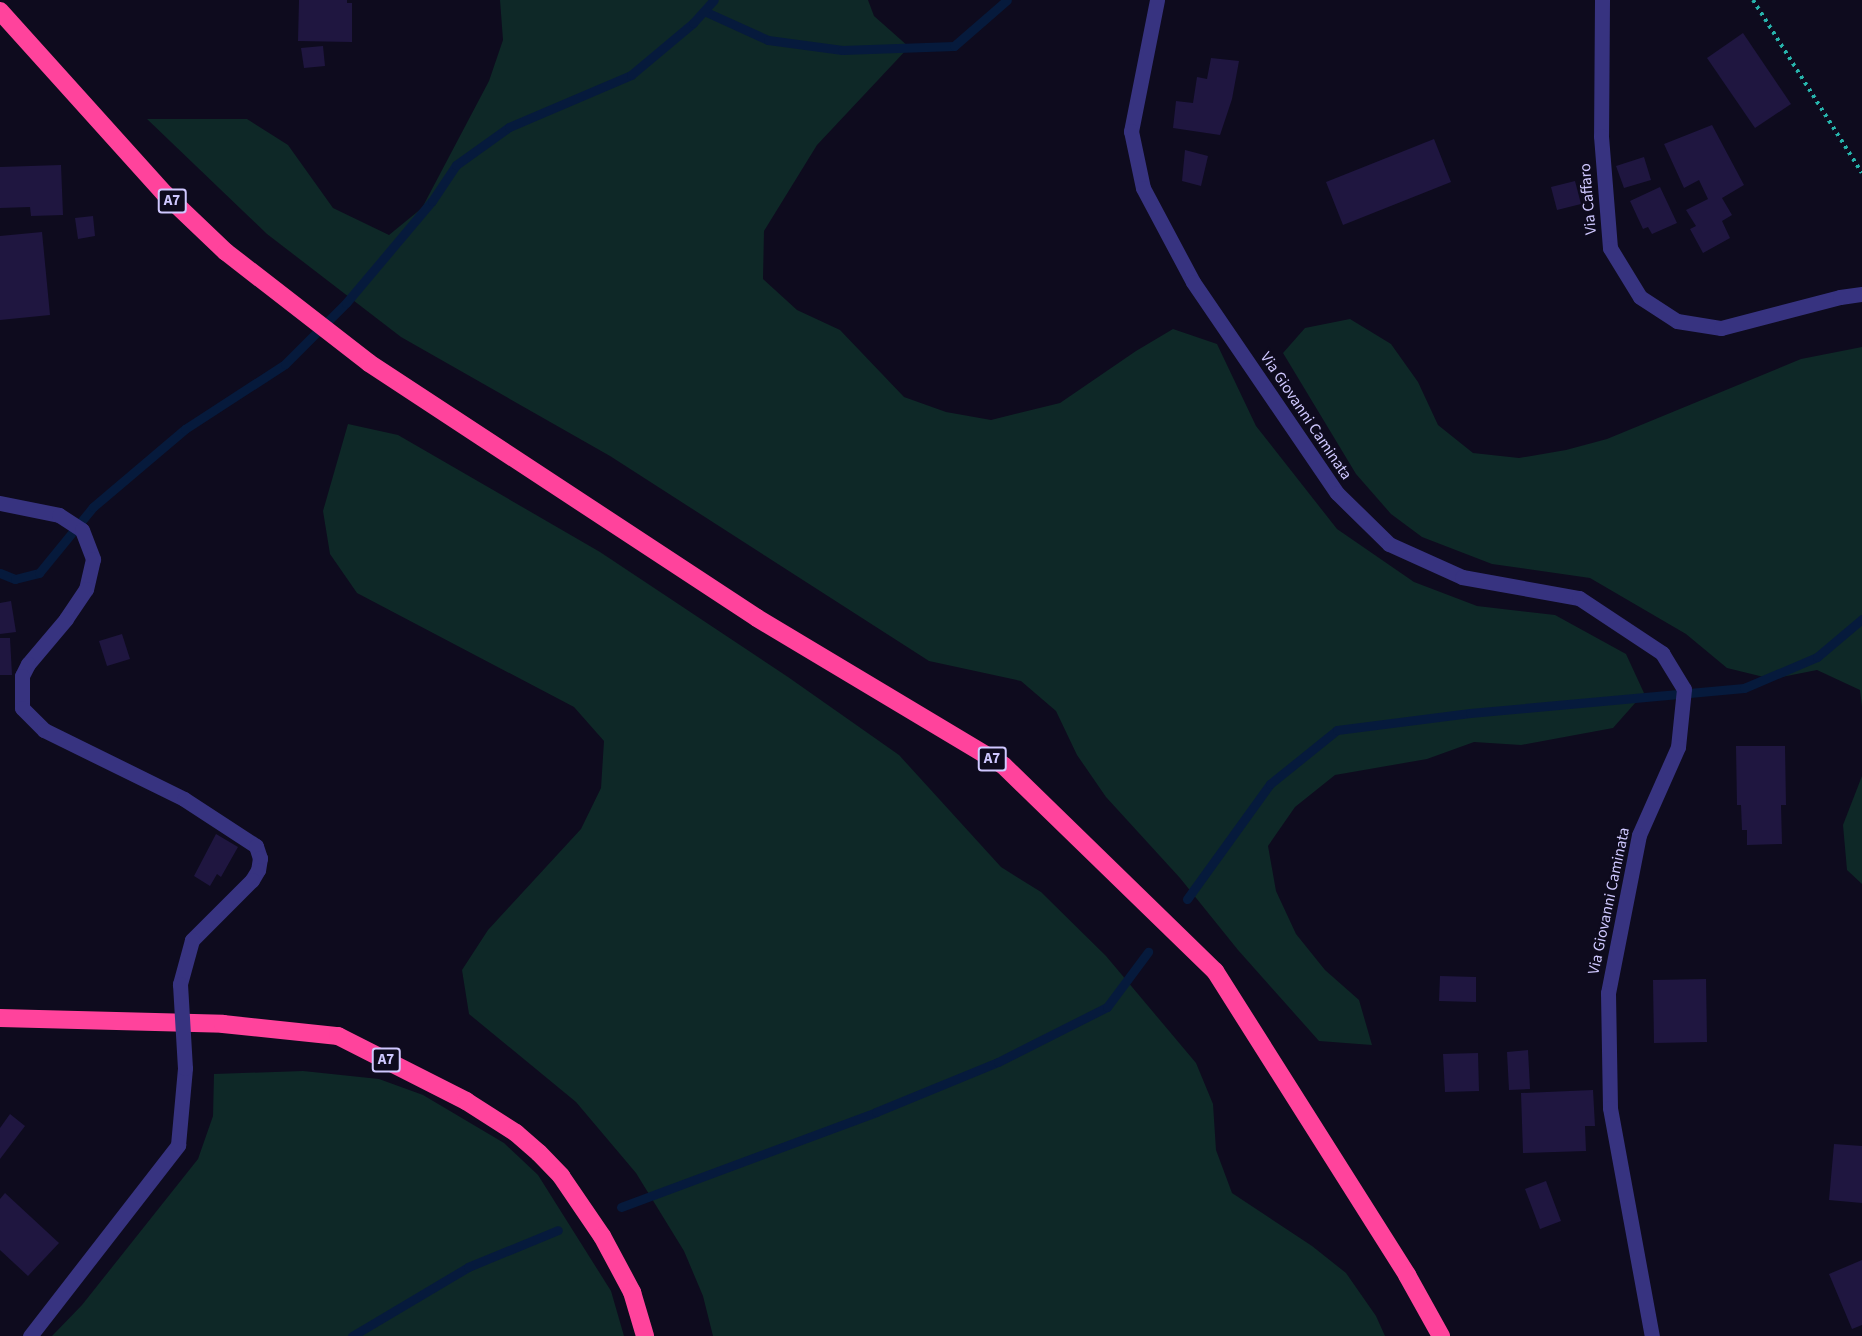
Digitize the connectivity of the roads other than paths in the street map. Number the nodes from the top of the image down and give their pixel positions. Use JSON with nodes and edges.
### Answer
{"nodes":[{"id":1,"x":1157,"y":0,"type":"edge"},
{"id":2,"x":1602,"y":0,"type":"edge"},
{"id":3,"x":0,"y":11,"type":"edge"},
{"id":4,"x":1862,"y":294,"type":"edge"},
{"id":5,"x":0,"y":503,"type":"edge"},
{"id":6,"x":0,"y":1018,"type":"edge"},
{"id":7,"x":30,"y":1336,"type":"edge"},
{"id":8,"x":645,"y":1336,"type":"edge"},
{"id":9,"x":1441,"y":1336,"type":"edge"},
{"id":10,"x":1652,"y":1336,"type":"edge"}],
"edges":[{"from":1,"to":10,"type":"street","name":"Via Giovanni Caminata"},
{"from":2,"to":4,"type":"street","name":"Via Caffaro"},
{"from":3,"to":9,"type":"highway","number":"A7"},
{"from":5,"to":7,"type":"street","bridge":true},
{"from":6,"to":8,"type":"highway","number":"A7"}]}
